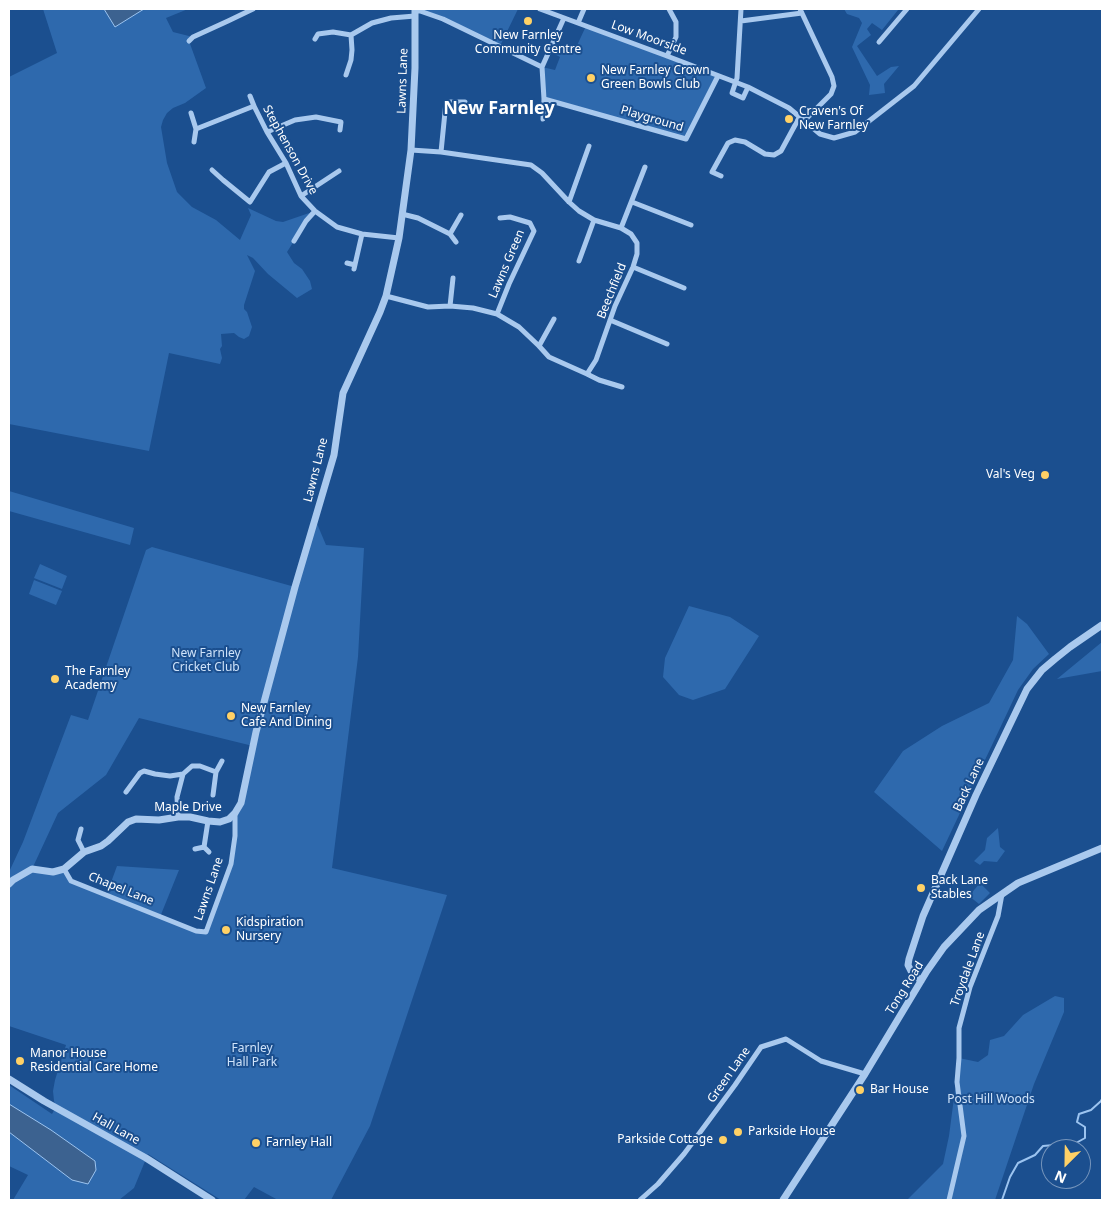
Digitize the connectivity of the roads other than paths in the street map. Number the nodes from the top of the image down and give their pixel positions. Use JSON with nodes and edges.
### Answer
{"nodes":[{"id":1,"x":254,"y":9,"type":"edge"},
{"id":2,"x":540,"y":9,"type":"edge"},
{"id":3,"x":584,"y":9,"type":"edge"},
{"id":4,"x":669,"y":9,"type":"edge"},
{"id":5,"x":741,"y":9,"type":"edge"},
{"id":6,"x":907,"y":9,"type":"edge"},
{"id":7,"x":979,"y":9,"type":"edge"},
{"id":8,"x":801,"y":11,"type":"edge"},
{"id":9,"x":415,"y":12,"type":"edge"},
{"id":10,"x":564,"y":18,"type":"junction"},
{"id":11,"x":741,"y":20,"type":"junction"},
{"id":12,"x":578,"y":23,"type":"junction"},
{"id":13,"x":351,"y":35,"type":"junction"},
{"id":14,"x":315,"y":39,"type":"dead end"},
{"id":15,"x":189,"y":41,"type":"dead end"},
{"id":16,"x":879,"y":42,"type":"dead end"},
{"id":17,"x":667,"y":56,"type":"junction"},
{"id":18,"x":542,"y":67,"type":"junction"},
{"id":19,"x":346,"y":75,"type":"dead end"},
{"id":20,"x":718,"y":76,"type":"junction"},
{"id":21,"x":736,"y":82,"type":"junction"},
{"id":22,"x":748,"y":87,"type":"junction"},
{"id":23,"x":250,"y":96,"type":"dead end"},
{"id":24,"x":544,"y":99,"type":"junction"},
{"id":25,"x":465,"y":102,"type":"dead end"},
{"id":26,"x":254,"y":106,"type":"junction"},
{"id":27,"x":191,"y":113,"type":"dead end"},
{"id":28,"x":343,"y":116,"type":"dead end"},
{"id":29,"x":800,"y":116,"type":"junction"},
{"id":30,"x":543,"y":119,"type":"dead end"},
{"id":31,"x":804,"y":121,"type":"junction"},
{"id":32,"x":341,"y":122,"type":"junction"},
{"id":33,"x":196,"y":129,"type":"junction"},
{"id":34,"x":340,"y":130,"type":"dead end"},
{"id":35,"x":267,"y":132,"type":"junction"},
{"id":36,"x":194,"y":142,"type":"dead end"},
{"id":37,"x":589,"y":146,"type":"dead end"},
{"id":38,"x":411,"y":150,"type":"junction"},
{"id":39,"x":441,"y":152,"type":"junction"},
{"id":40,"x":286,"y":163,"type":"junction"},
{"id":41,"x":645,"y":167,"type":"dead end"},
{"id":42,"x":212,"y":170,"type":"dead end"},
{"id":43,"x":339,"y":171,"type":"dead end"},
{"id":44,"x":721,"y":176,"type":"dead end"},
{"id":45,"x":301,"y":196,"type":"junction"},
{"id":46,"x":568,"y":202,"type":"junction"},
{"id":47,"x":632,"y":202,"type":"junction"},
{"id":48,"x":315,"y":212,"type":"junction"},
{"id":49,"x":402,"y":214,"type":"junction"},
{"id":50,"x":461,"y":215,"type":"dead end"},
{"id":51,"x":500,"y":218,"type":"dead end"},
{"id":52,"x":594,"y":220,"type":"junction"},
{"id":53,"x":691,"y":225,"type":"dead end"},
{"id":54,"x":621,"y":228,"type":"junction"},
{"id":55,"x":362,"y":234,"type":"junction"},
{"id":56,"x":450,"y":234,"type":"junction"},
{"id":57,"x":399,"y":238,"type":"junction"},
{"id":58,"x":294,"y":241,"type":"dead end"},
{"id":59,"x":456,"y":242,"type":"dead end"},
{"id":60,"x":579,"y":261,"type":"dead end"},
{"id":61,"x":346,"y":264,"type":"dead end"},
{"id":62,"x":634,"y":267,"type":"junction"},
{"id":63,"x":453,"y":278,"type":"dead end"},
{"id":64,"x":684,"y":288,"type":"dead end"},
{"id":65,"x":386,"y":296,"type":"junction"},
{"id":66,"x":450,"y":306,"type":"junction"},
{"id":67,"x":497,"y":314,"type":"junction"},
{"id":68,"x":554,"y":319,"type":"dead end"},
{"id":69,"x":610,"y":320,"type":"junction"},
{"id":70,"x":666,"y":344,"type":"dead end"},
{"id":71,"x":540,"y":346,"type":"junction"},
{"id":72,"x":587,"y":374,"type":"junction"},
{"id":73,"x":622,"y":387,"type":"dead end"},
{"id":74,"x":1102,"y":625,"type":"edge"},
{"id":75,"x":222,"y":760,"type":"dead end"},
{"id":76,"x":216,"y":772,"type":"junction"},
{"id":77,"x":184,"y":774,"type":"junction"},
{"id":78,"x":126,"y":792,"type":"dead end"},
{"id":79,"x":213,"y":795,"type":"dead end"},
{"id":80,"x":235,"y":813,"type":"junction"},
{"id":81,"x":178,"y":817,"type":"junction"},
{"id":82,"x":208,"y":821,"type":"junction"},
{"id":83,"x":82,"y":829,"type":"dead end"},
{"id":84,"x":204,"y":847,"type":"junction"},
{"id":85,"x":1102,"y":848,"type":"edge"},
{"id":86,"x":195,"y":849,"type":"dead end"},
{"id":87,"x":84,"y":852,"type":"junction"},
{"id":88,"x":209,"y":852,"type":"dead end"},
{"id":89,"x":64,"y":869,"type":"junction"},
{"id":90,"x":9,"y":884,"type":"edge"},
{"id":91,"x":1002,"y":894,"type":"junction"},
{"id":92,"x":206,"y":932,"type":"joint"},
{"id":93,"x":921,"y":981,"type":"junction"},
{"id":94,"x":865,"y":1074,"type":"junction"},
{"id":95,"x":9,"y":1079,"type":"edge"},
{"id":96,"x":212,"y":1200,"type":"edge"},
{"id":97,"x":640,"y":1200,"type":"edge"},
{"id":98,"x":783,"y":1200,"type":"edge"},
{"id":99,"x":950,"y":1200,"type":"edge"}],
"edges":[{"from":1,"to":15,"type":"street"},
{"from":2,"to":10,"type":"street","name":"Low Moorside"},
{"from":3,"to":12,"type":"street"},
{"from":4,"to":17,"type":"street"},
{"from":5,"to":11,"type":"street"},
{"from":6,"to":16,"type":"street"},
{"from":7,"to":31,"type":"street","name":"Low Moorside"},
{"from":8,"to":11,"type":"street"},
{"from":8,"to":31,"type":"street"},
{"from":9,"to":13,"type":"street"},
{"from":9,"to":18,"type":"street"},
{"from":9,"to":38,"type":"street","name":"Lawns Lane"},
{"from":10,"to":12,"type":"street","name":"Low Moorside"},
{"from":10,"to":18,"type":"street"},
{"from":11,"to":21,"type":"street"},
{"from":12,"to":17,"type":"street","name":"Low Moorside"},
{"from":13,"to":14,"type":"street"},
{"from":13,"to":19,"type":"street"},
{"from":17,"to":20,"type":"street","name":"Low Moorside"},
{"from":18,"to":24,"type":"street"},
{"from":20,"to":21,"type":"street","name":"Low Moorside"},
{"from":20,"to":24,"type":"street","name":"Playground"},
{"from":21,"to":22,"type":"street","name":"Low Moorside"},
{"from":21,"to":22,"type":"street"},
{"from":22,"to":29,"type":"street","name":"Low Moorside"},
{"from":23,"to":26,"type":"street","name":"Stephenson Drive"},
{"from":24,"to":30,"type":"street"},
{"from":25,"to":39,"type":"street"},
{"from":26,"to":33,"type":"street"},
{"from":26,"to":35,"type":"street","name":"Stephenson Drive"},
{"from":27,"to":33,"type":"street"},
{"from":28,"to":32,"type":"street"},
{"from":29,"to":31,"type":"street","name":"Low Moorside"},
{"from":29,"to":44,"type":"street"},
{"from":32,"to":34,"type":"street"},
{"from":32,"to":35,"type":"street"},
{"from":33,"to":36,"type":"street"},
{"from":35,"to":40,"type":"street","name":"Stephenson Drive"},
{"from":37,"to":46,"type":"street"},
{"from":38,"to":39,"type":"street"},
{"from":38,"to":49,"type":"street","name":"Lawns Lane"},
{"from":39,"to":46,"type":"street"},
{"from":40,"to":42,"type":"street"},
{"from":40,"to":45,"type":"street","name":"Stephenson Drive"},
{"from":41,"to":47,"type":"street"},
{"from":43,"to":45,"type":"street"},
{"from":45,"to":48,"type":"street","name":"Stephenson Drive"},
{"from":46,"to":52,"type":"street"},
{"from":47,"to":53,"type":"street"},
{"from":47,"to":54,"type":"street"},
{"from":48,"to":55,"type":"street","name":"Stephenson Drive"},
{"from":48,"to":58,"type":"street"},
{"from":49,"to":56,"type":"street"},
{"from":49,"to":57,"type":"street","name":"Lawns Lane"},
{"from":50,"to":56,"type":"street"},
{"from":51,"to":67,"type":"street","name":"Lawns Green"},
{"from":52,"to":54,"type":"street"},
{"from":52,"to":60,"type":"street"},
{"from":54,"to":62,"type":"street","name":"Beechfield"},
{"from":55,"to":57,"type":"street","name":"Stephenson Drive"},
{"from":55,"to":61,"type":"street"},
{"from":56,"to":59,"type":"street"},
{"from":57,"to":65,"type":"street","name":"Lawns Lane"},
{"from":62,"to":64,"type":"street"},
{"from":62,"to":69,"type":"street","name":"Beechfield"},
{"from":63,"to":66,"type":"street"},
{"from":65,"to":66,"type":"street"},
{"from":65,"to":80,"type":"street","name":"Lawns Lane"},
{"from":66,"to":67,"type":"street"},
{"from":67,"to":71,"type":"street"},
{"from":68,"to":71,"type":"street"},
{"from":69,"to":70,"type":"street"},
{"from":69,"to":72,"type":"street","name":"Beechfield"},
{"from":71,"to":72,"type":"street"},
{"from":72,"to":73,"type":"street"},
{"from":74,"to":93,"type":"street","name":"Back Lane"},
{"from":75,"to":76,"type":"street"},
{"from":76,"to":77,"type":"street"},
{"from":76,"to":79,"type":"street"},
{"from":77,"to":78,"type":"street"},
{"from":77,"to":81,"type":"street"},
{"from":80,"to":82,"type":"street","name":"Maple Drive"},
{"from":80,"to":92,"type":"street","name":"Lawns Lane"},
{"from":81,"to":82,"type":"street","name":"Maple Drive"},
{"from":81,"to":87,"type":"street","name":"Maple Drive"},
{"from":82,"to":84,"type":"street"},
{"from":83,"to":87,"type":"street"},
{"from":84,"to":86,"type":"street"},
{"from":84,"to":88,"type":"street"},
{"from":85,"to":91,"type":"street","name":"Tong Road"},
{"from":87,"to":89,"type":"street","name":"Maple Drive"},
{"from":89,"to":90,"type":"street"},
{"from":89,"to":92,"type":"street","name":"Chapel Lane"},
{"from":91,"to":93,"type":"street","name":"Tong Road"},
{"from":91,"to":99,"type":"street","name":"Troydale Lane"},
{"from":93,"to":94,"type":"street","name":"Tong Road"},
{"from":94,"to":97,"type":"street","name":"Green Lane"},
{"from":94,"to":98,"type":"street","name":"Tong Road"},
{"from":95,"to":96,"type":"street","name":"Hall Lane"}]}
